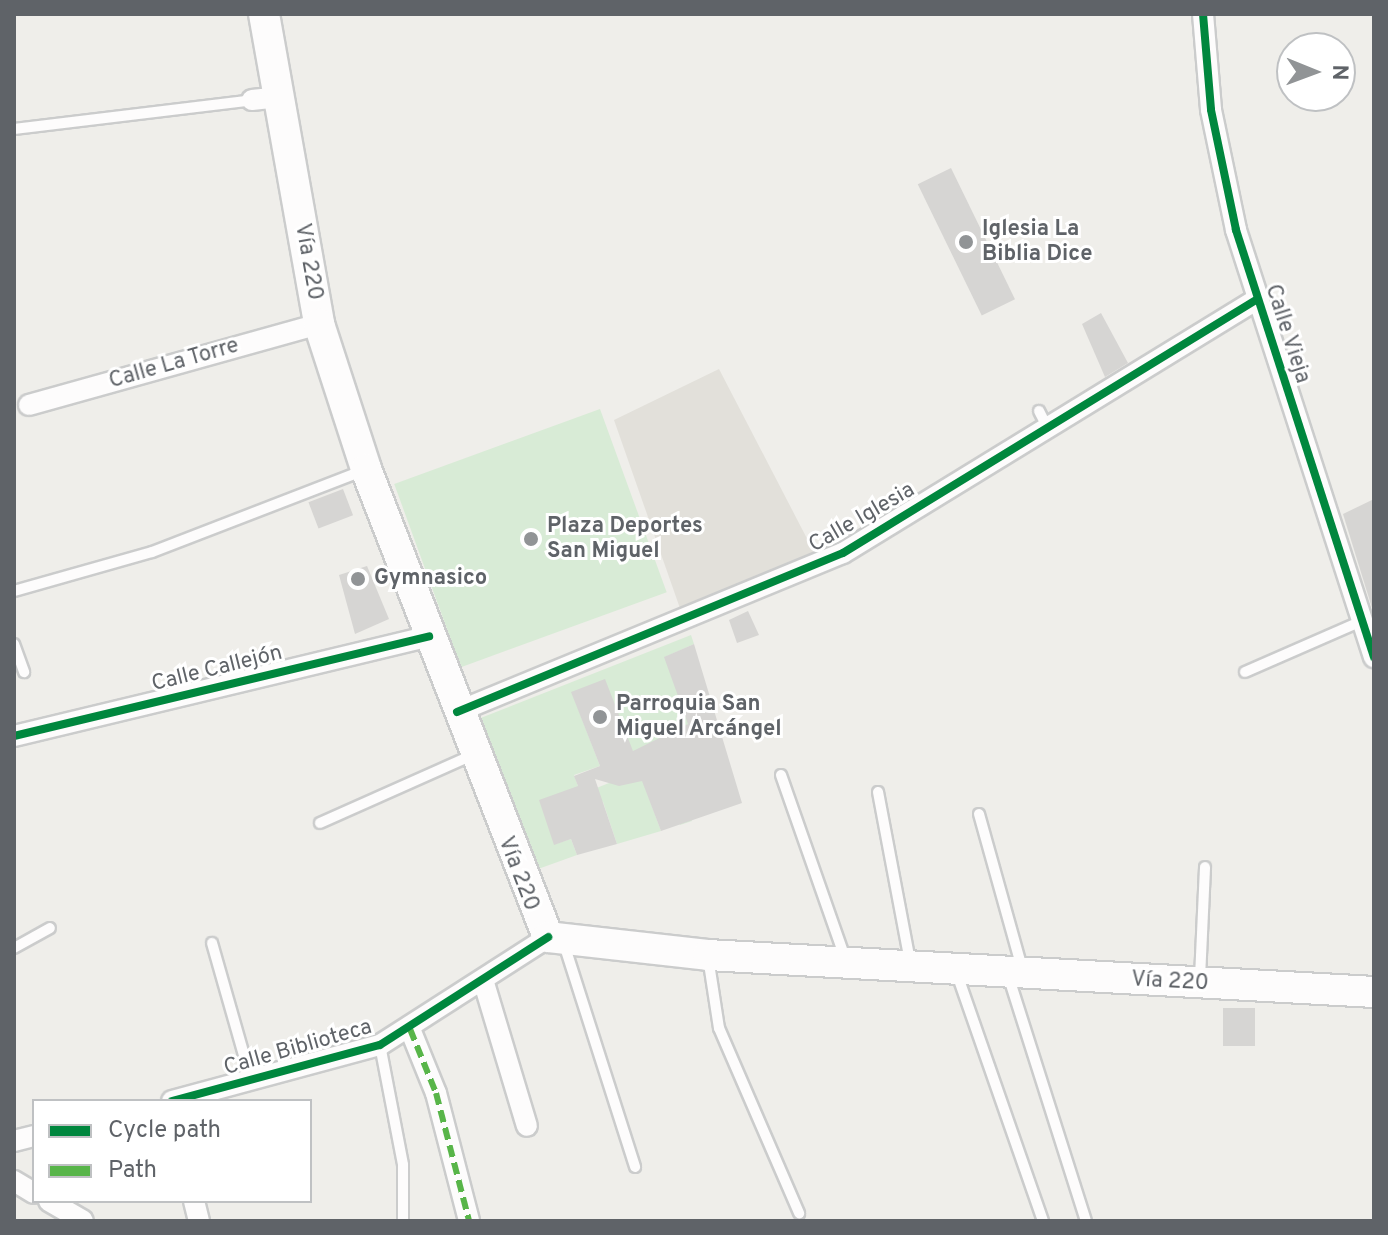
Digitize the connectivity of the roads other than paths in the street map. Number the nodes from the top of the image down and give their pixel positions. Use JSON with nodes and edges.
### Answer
{"nodes":[{"id":1,"x":264,"y":14,"type":"edge"},
{"id":2,"x":1203,"y":14,"type":"edge"},
{"id":3,"x":266,"y":98,"type":"junction"},
{"id":4,"x":14,"y":129,"type":"edge"},
{"id":5,"x":1256,"y":300,"type":"junction"},
{"id":6,"x":319,"y":324,"type":"junction"},
{"id":7,"x":29,"y":405,"type":"dead end"},
{"id":8,"x":366,"y":469,"type":"junction"},
{"id":9,"x":14,"y":591,"type":"edge"},
{"id":10,"x":1362,"y":621,"type":"junction"},
{"id":11,"x":429,"y":636,"type":"junction"},
{"id":12,"x":14,"y":644,"type":"edge"},
{"id":13,"x":1374,"y":657,"type":"edge"},
{"id":14,"x":24,"y":672,"type":"dead end"},
{"id":15,"x":1245,"y":672,"type":"dead end"},
{"id":16,"x":457,"y":712,"type":"junction"},
{"id":17,"x":14,"y":736,"type":"edge"},
{"id":18,"x":473,"y":755,"type":"junction"},
{"id":19,"x":781,"y":775,"type":"dead end"},
{"id":20,"x":878,"y":792,"type":"dead end"},
{"id":21,"x":979,"y":814,"type":"dead end"},
{"id":22,"x":320,"y":823,"type":"dead end"},
{"id":23,"x":1205,"y":867,"type":"dead end"},
{"id":24,"x":50,"y":928,"type":"dead end"},
{"id":25,"x":556,"y":941,"type":"junction"},
{"id":26,"x":212,"y":943,"type":"dead end"},
{"id":27,"x":14,"y":948,"type":"edge"},
{"id":28,"x":708,"y":955,"type":"junction"},
{"id":29,"x":847,"y":964,"type":"junction"},
{"id":30,"x":912,"y":968,"type":"junction"},
{"id":31,"x":956,"y":970,"type":"junction"},
{"id":32,"x":1016,"y":974,"type":"junction"},
{"id":33,"x":484,"y":983,"type":"junction"},
{"id":34,"x":1200,"y":984,"type":"junction"},
{"id":35,"x":1374,"y":992,"type":"edge"},
{"id":36,"x":410,"y":1029,"type":"junction"},
{"id":37,"x":380,"y":1045,"type":"junction"},
{"id":38,"x":251,"y":1080,"type":"junction"},
{"id":39,"x":180,"y":1099,"type":"edge"},
{"id":40,"x":527,"y":1126,"type":"dead end"},
{"id":41,"x":635,"y":1167,"type":"dead end"},
{"id":42,"x":14,"y":1181,"type":"edge"},
{"id":43,"x":32,"y":1192,"type":"edge"},
{"id":44,"x":52,"y":1203,"type":"edge"},
{"id":45,"x":799,"y":1213,"type":"dead end"},
{"id":46,"x":83,"y":1221,"type":"edge"},
{"id":47,"x":403,"y":1221,"type":"edge"},
{"id":48,"x":469,"y":1221,"type":"edge"},
{"id":49,"x":1043,"y":1221,"type":"edge"},
{"id":50,"x":1086,"y":1221,"type":"edge"}],
"edges":[{"from":1,"to":3,"type":"main road","name":"Vía 220"},
{"from":2,"to":5,"type":"street","name":"Calle Vieja"},
{"from":3,"to":4,"type":"lane"},
{"from":3,"to":6,"type":"main road","name":"Vía 220"},
{"from":5,"to":10,"type":"street","name":"Calle Vieja"},
{"from":5,"to":16,"type":"street","name":"Calle Iglesia"},
{"from":6,"to":7,"type":"street","name":"Calle La Torre"},
{"from":6,"to":8,"type":"main road","name":"Vía 220"},
{"from":8,"to":9,"type":"lane"},
{"from":8,"to":11,"type":"main road","name":"Vía 220"},
{"from":10,"to":13,"type":"street","name":"Calle Vieja"},
{"from":10,"to":15,"type":"lane"},
{"from":11,"to":16,"type":"main road","name":"Vía 220"},
{"from":11,"to":17,"type":"street","name":"Calle Callejón"},
{"from":12,"to":14,"type":"lane"},
{"from":16,"to":18,"type":"main road","name":"Vía 220"},
{"from":18,"to":22,"type":"lane"},
{"from":18,"to":25,"type":"main road","name":"Vía 220"},
{"from":19,"to":29,"type":"lane"},
{"from":20,"to":30,"type":"lane"},
{"from":21,"to":32,"type":"lane"},
{"from":23,"to":34,"type":"lane"},
{"from":24,"to":27,"type":"lane"},
{"from":25,"to":28,"type":"main road","name":"Vía 220"},
{"from":25,"to":33,"type":"street","name":"Calle Biblioteca"},
{"from":25,"to":41,"type":"lane"},
{"from":26,"to":38,"type":"lane"},
{"from":28,"to":29,"type":"main road","name":"Vía 220"},
{"from":28,"to":45,"type":"lane"},
{"from":29,"to":30,"type":"main road","name":"Vía 220"},
{"from":30,"to":31,"type":"main road","name":"Vía 220"},
{"from":31,"to":32,"type":"main road","name":"Vía 220"},
{"from":31,"to":49,"type":"lane"},
{"from":32,"to":34,"type":"main road","name":"Vía 220"},
{"from":32,"to":50,"type":"lane"},
{"from":33,"to":36,"type":"street","name":"Calle Biblioteca"},
{"from":33,"to":40,"type":"street"},
{"from":34,"to":35,"type":"main road","name":"Vía 220"},
{"from":36,"to":37,"type":"street","name":"Calle Biblioteca"},
{"from":36,"to":48,"type":"street"},
{"from":37,"to":38,"type":"street","name":"Calle Biblioteca"},
{"from":37,"to":47,"type":"lane"},
{"from":38,"to":39,"type":"street","name":"Calle Biblioteca"},
{"from":42,"to":43,"type":"street"},
{"from":44,"to":46,"type":"street"}]}
